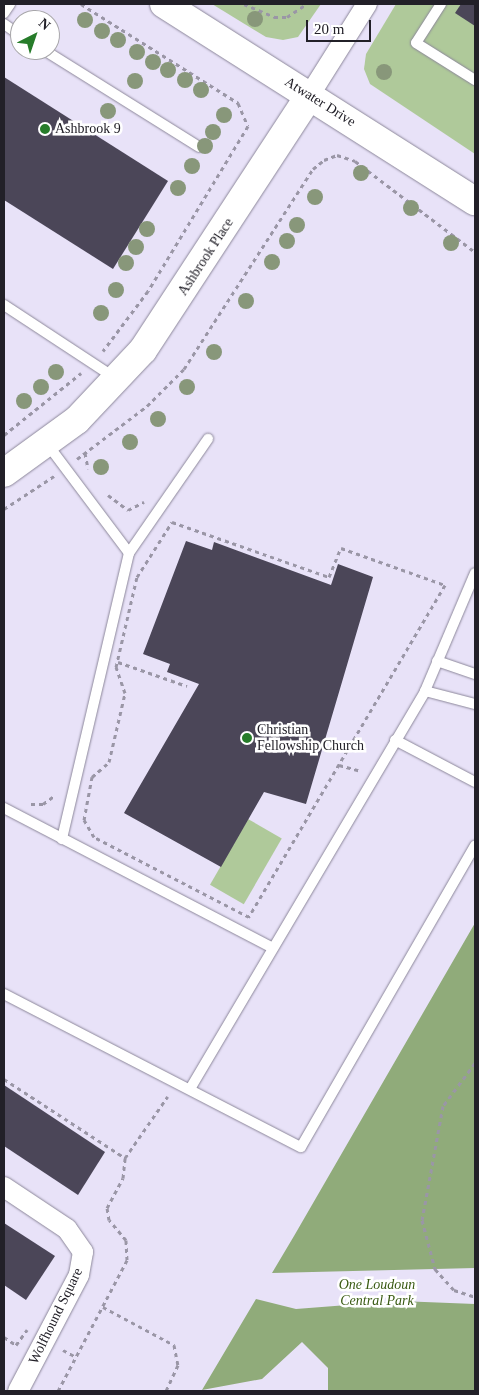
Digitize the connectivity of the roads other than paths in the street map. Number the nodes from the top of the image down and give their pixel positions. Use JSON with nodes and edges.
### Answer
{"nodes":[{"id":1,"x":10,"y":4,"type":"edge"},
{"id":2,"x":164,"y":4,"type":"edge"},
{"id":3,"x":367,"y":4,"type":"edge"},
{"id":4,"x":441,"y":4,"type":"edge"},
{"id":5,"x":4,"y":13,"type":"edge"},
{"id":6,"x":60,"y":60,"type":"edge"},
{"id":7,"x":475,"y":80,"type":"edge"},
{"id":8,"x":310,"y":96,"type":"junction"},
{"id":9,"x":199,"y":148,"type":"dead end"},
{"id":10,"x":475,"y":202,"type":"edge"},
{"id":11,"x":4,"y":305,"type":"edge"},
{"id":12,"x":118,"y":380,"type":"junction"},
{"id":13,"x":208,"y":439,"type":"dead end"},
{"id":14,"x":48,"y":445,"type":"junction"},
{"id":15,"x":4,"y":473,"type":"edge"},
{"id":16,"x":129,"y":553,"type":"junction"},
{"id":17,"x":475,"y":572,"type":"edge"},
{"id":18,"x":437,"y":661,"type":"junction"},
{"id":19,"x":475,"y":674,"type":"edge"},
{"id":20,"x":425,"y":691,"type":"junction"},
{"id":21,"x":475,"y":704,"type":"edge"},
{"id":22,"x":395,"y":740,"type":"junction"},
{"id":23,"x":475,"y":782,"type":"edge"},
{"id":24,"x":4,"y":808,"type":"edge"},
{"id":25,"x":62,"y":839,"type":"junction"},
{"id":26,"x":475,"y":846,"type":"edge"},
{"id":27,"x":273,"y":948,"type":"junction"},
{"id":28,"x":4,"y":994,"type":"edge"},
{"id":29,"x":190,"y":1089,"type":"junction"},
{"id":30,"x":4,"y":1187,"type":"edge"},
{"id":31,"x":18,"y":1391,"type":"edge"}],
"edges":[{"from":1,"to":5,"type":"lane"},
{"from":2,"to":8,"type":"street","name":"Atwater Drive"},
{"from":3,"to":8,"type":"street","name":"Ashbrook Place"},
{"from":4,"to":7,"type":"lane"},
{"from":6,"to":9,"type":"lane"},
{"from":8,"to":10,"type":"street","name":"Atwater Drive"},
{"from":8,"to":12,"type":"street","name":"Ashbrook Place"},
{"from":11,"to":12,"type":"lane"},
{"from":12,"to":14,"type":"street","name":"Ashbrook Place"},
{"from":13,"to":16,"type":"lane"},
{"from":14,"to":15,"type":"street","name":"Ashbrook Place"},
{"from":14,"to":16,"type":"lane"},
{"from":16,"to":25,"type":"lane"},
{"from":17,"to":18,"type":"lane"},
{"from":18,"to":19,"type":"lane"},
{"from":18,"to":20,"type":"lane"},
{"from":20,"to":21,"type":"lane"},
{"from":20,"to":22,"type":"lane"},
{"from":22,"to":23,"type":"lane"},
{"from":22,"to":27,"type":"lane"},
{"from":24,"to":25,"type":"lane"},
{"from":25,"to":27,"type":"lane"},
{"from":26,"to":29,"type":"lane"},
{"from":27,"to":29,"type":"lane"},
{"from":28,"to":29,"type":"lane"},
{"from":30,"to":31,"type":"street","name":"Wolfhound Square"}]}
